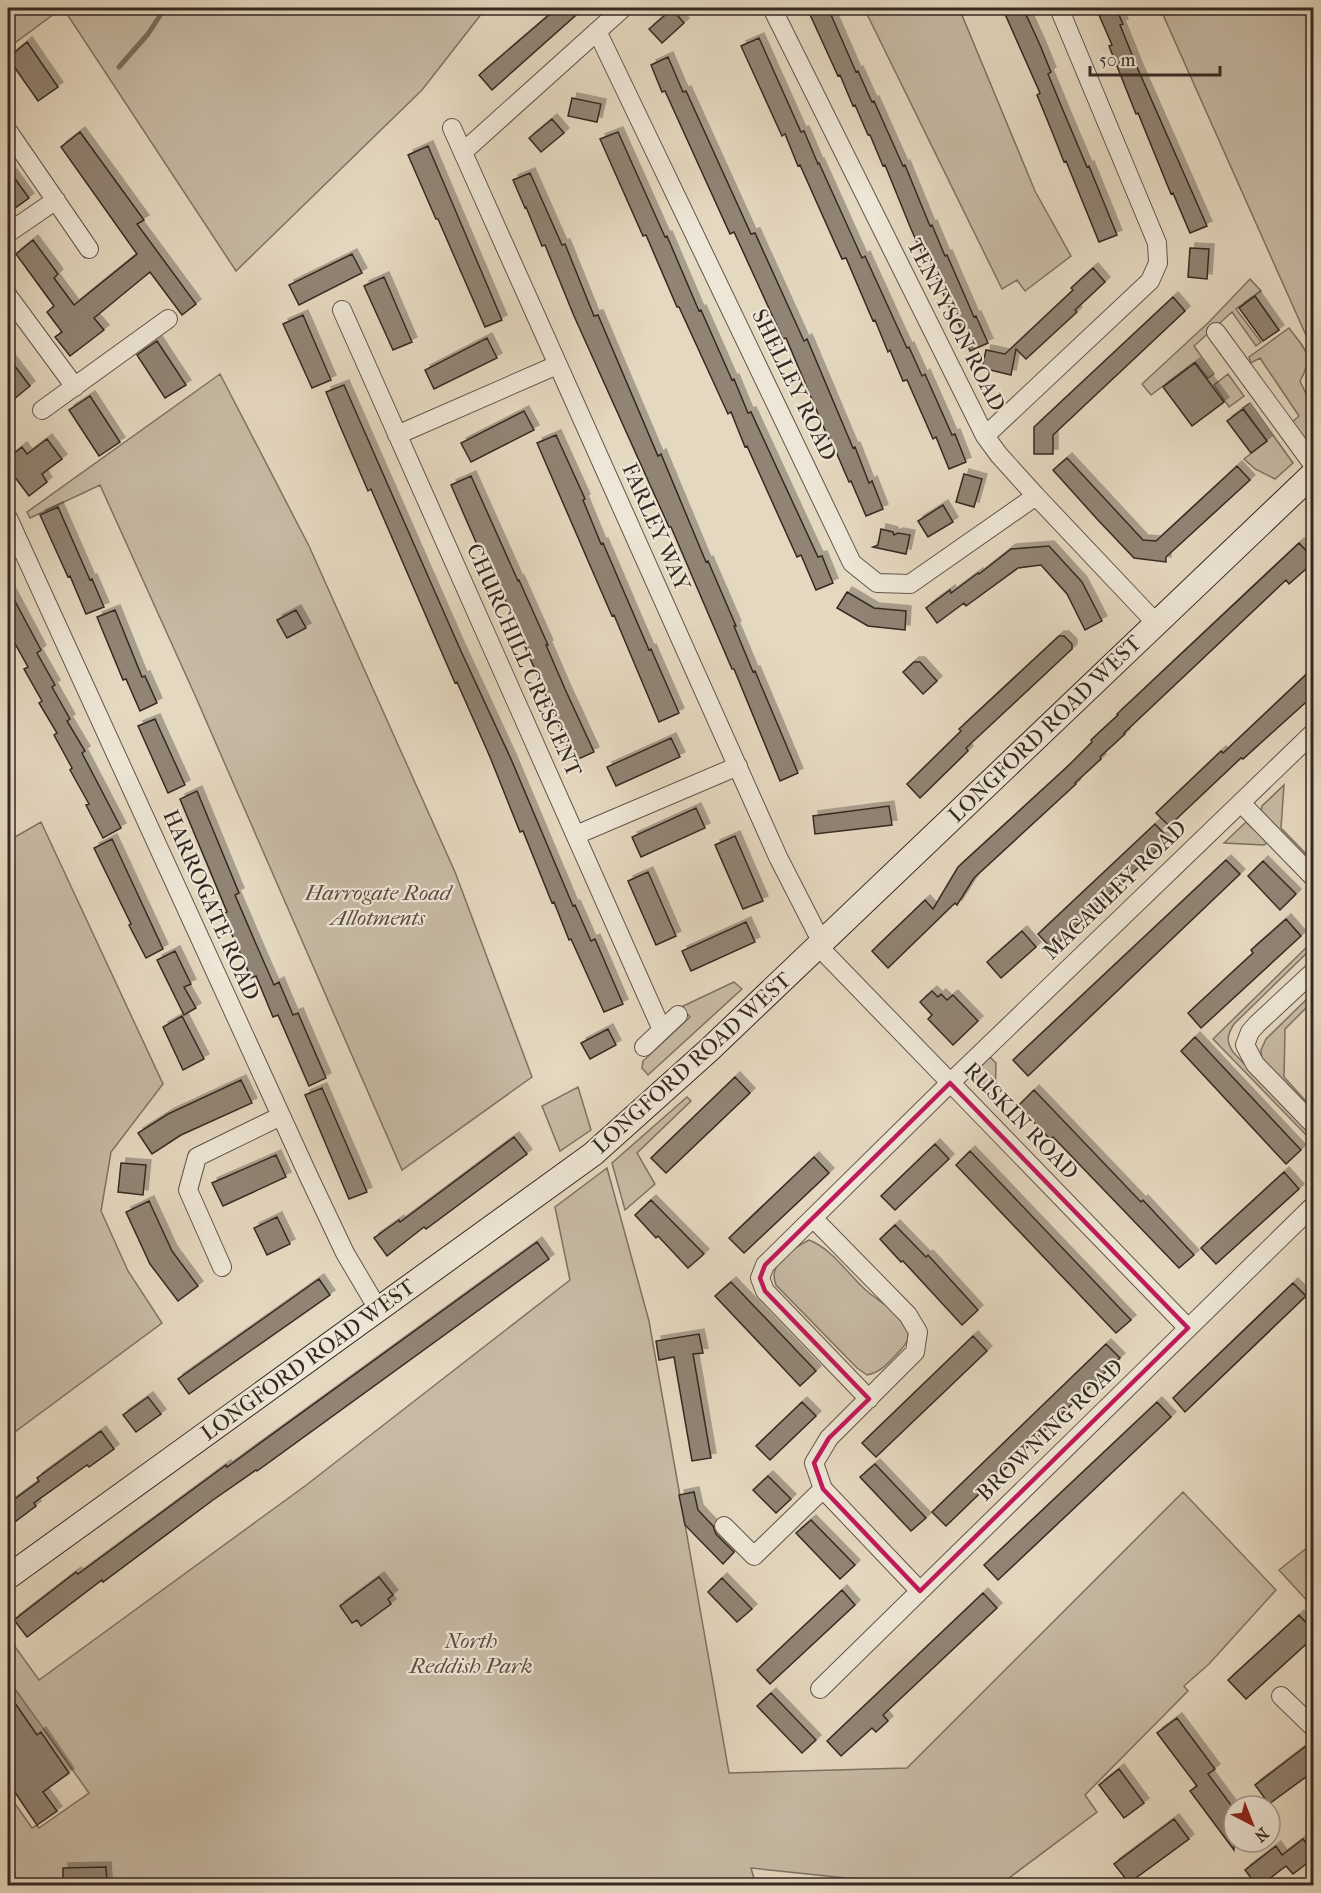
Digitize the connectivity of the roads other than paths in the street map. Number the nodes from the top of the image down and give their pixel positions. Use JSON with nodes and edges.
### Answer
{"nodes":[{"id":1,"x":623,"y":8,"type":"edge"},
{"id":2,"x":772,"y":8,"type":"edge"},
{"id":3,"x":1059,"y":8,"type":"edge"},
{"id":4,"x":597,"y":31,"type":"junction"},
{"id":5,"x":452,"y":128,"type":"dead end"},
{"id":6,"x":8,"y":131,"type":"edge"},
{"id":7,"x":463,"y":152,"type":"junction"},
{"id":8,"x":56,"y":200,"type":"junction"},
{"id":9,"x":8,"y":233,"type":"edge"},
{"id":10,"x":88,"y":249,"type":"dead end"},
{"id":11,"x":8,"y":296,"type":"edge"},
{"id":12,"x":342,"y":310,"type":"dead end"},
{"id":13,"x":168,"y":320,"type":"dead end"},
{"id":14,"x":1216,"y":332,"type":"dead end"},
{"id":15,"x":557,"y":365,"type":"junction"},
{"id":16,"x":75,"y":387,"type":"junction"},
{"id":17,"x":42,"y":410,"type":"dead end"},
{"id":18,"x":397,"y":435,"type":"junction"},
{"id":19,"x":985,"y":436,"type":"junction"},
{"id":20,"x":1313,"y":473,"type":"edge"},
{"id":21,"x":1036,"y":496,"type":"junction"},
{"id":22,"x":8,"y":518,"type":"edge"},
{"id":23,"x":1156,"y":623,"type":"junction"},
{"id":24,"x":1314,"y":732,"type":"edge"},
{"id":25,"x":738,"y":766,"type":"junction"},
{"id":26,"x":1241,"y":803,"type":"junction"},
{"id":27,"x":576,"y":835,"type":"junction"},
{"id":28,"x":1314,"y":878,"type":"edge"},
{"id":29,"x":821,"y":945,"type":"junction"},
{"id":30,"x":1314,"y":971,"type":"edge"},
{"id":31,"x":678,"y":1015,"type":"dead end"},
{"id":32,"x":662,"y":1030,"type":"junction"},
{"id":33,"x":644,"y":1047,"type":"dead end"},
{"id":34,"x":950,"y":1083,"type":"junction"},
{"id":35,"x":281,"y":1116,"type":"junction"},
{"id":36,"x":1314,"y":1125,"type":"edge"},
{"id":37,"x":1314,"y":1205,"type":"edge"},
{"id":38,"x":813,"y":1218,"type":"junction"},
{"id":39,"x":222,"y":1268,"type":"dead end"},
{"id":40,"x":378,"y":1309,"type":"junction"},
{"id":41,"x":1188,"y":1328,"type":"junction"},
{"id":42,"x":869,"y":1399,"type":"junction"},
{"id":43,"x":823,"y":1489,"type":"junction"},
{"id":44,"x":724,"y":1526,"type":"dead end"},
{"id":45,"x":8,"y":1577,"type":"edge"},
{"id":46,"x":920,"y":1591,"type":"junction"},
{"id":47,"x":820,"y":1689,"type":"dead end"},
{"id":48,"x":1281,"y":1696,"type":"dead end"},
{"id":49,"x":1314,"y":1728,"type":"edge"}],
"edges":[{"from":1,"to":4,"type":"street"},
{"from":2,"to":19,"type":"street","name":"TENNYSON ROAD"},
{"from":3,"to":19,"type":"street"},
{"from":4,"to":7,"type":"street"},
{"from":4,"to":21,"type":"street","name":"SHELLEY ROAD"},
{"from":5,"to":7,"type":"street","name":"FARLEY WAY"},
{"from":6,"to":8,"type":"street"},
{"from":7,"to":15,"type":"street","name":"FARLEY WAY"},
{"from":8,"to":9,"type":"street"},
{"from":8,"to":10,"type":"street"},
{"from":11,"to":16,"type":"street"},
{"from":12,"to":18,"type":"street","name":"CHURCHILL CRESCENT"},
{"from":13,"to":16,"type":"street"},
{"from":14,"to":20,"type":"street"},
{"from":15,"to":18,"type":"street"},
{"from":15,"to":25,"type":"street","name":"FARLEY WAY"},
{"from":16,"to":17,"type":"street"},
{"from":18,"to":27,"type":"street","name":"CHURCHILL CRESCENT"},
{"from":19,"to":21,"type":"street","name":"TENNYSON ROAD"},
{"from":20,"to":23,"type":"street","name":"LONGFORD ROAD WEST"},
{"from":21,"to":23,"type":"street","name":"TENNYSON ROAD"},
{"from":22,"to":35,"type":"street","name":"HARROGATE ROAD"},
{"from":23,"to":29,"type":"street","name":"LONGFORD ROAD WEST"},
{"from":24,"to":26,"type":"street","name":"MACAULEY ROAD"},
{"from":25,"to":27,"type":"street"},
{"from":25,"to":29,"type":"street","name":"FARLEY WAY"},
{"from":26,"to":28,"type":"street"},
{"from":26,"to":34,"type":"street","name":"MACAULEY ROAD"},
{"from":27,"to":32,"type":"street","name":"CHURCHILL CRESCENT"},
{"from":29,"to":34,"type":"street","name":"RUSKIN ROAD"},
{"from":29,"to":40,"type":"street","name":"LONGFORD ROAD WEST"},
{"from":30,"to":36,"type":"street"},
{"from":31,"to":32,"type":"street"},
{"from":32,"to":33,"type":"street"},
{"from":34,"to":38,"type":"street","name":"MACAULEY ROAD"},
{"from":34,"to":41,"type":"street","name":"RUSKIN ROAD"},
{"from":35,"to":39,"type":"street"},
{"from":35,"to":40,"type":"street","name":"HARROGATE ROAD"},
{"from":37,"to":41,"type":"street","name":"BROWNING ROAD"},
{"from":38,"to":42,"type":"street"},
{"from":38,"to":42,"type":"street","name":"MACAULEY ROAD"},
{"from":40,"to":45,"type":"street","name":"LONGFORD ROAD WEST"},
{"from":41,"to":46,"type":"street","name":"BROWNING ROAD"},
{"from":42,"to":43,"type":"street"},
{"from":43,"to":44,"type":"street"},
{"from":43,"to":46,"type":"street"},
{"from":46,"to":47,"type":"street","name":"BROWNING ROAD"},
{"from":48,"to":49,"type":"street"}]}
